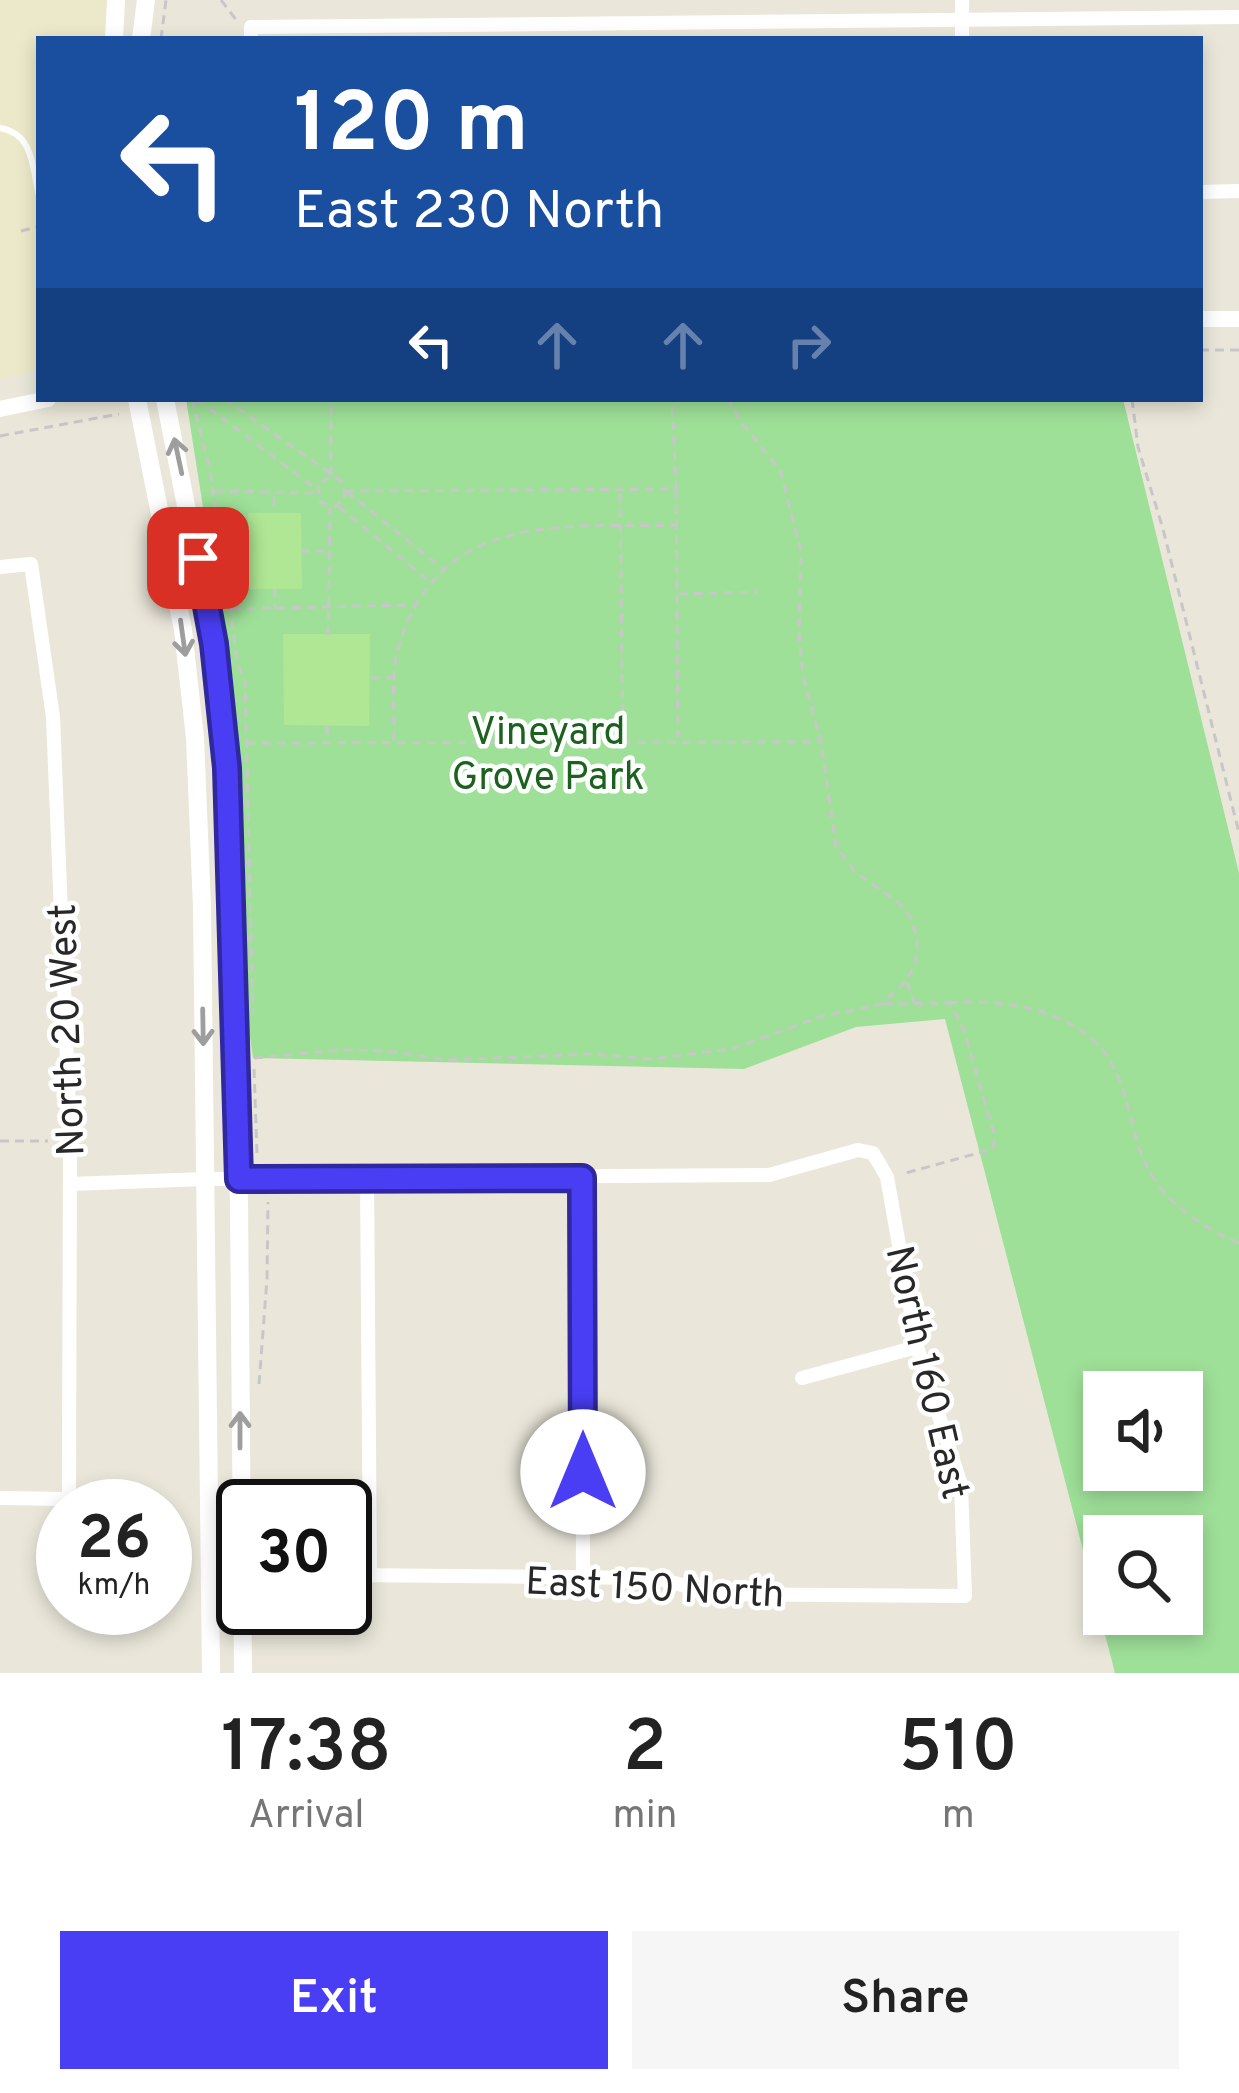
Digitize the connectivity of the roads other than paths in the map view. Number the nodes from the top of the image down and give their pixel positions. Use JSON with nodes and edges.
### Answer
{"nodes":[{"id":1,"x":116,"y":0,"type":"edge"},
{"id":2,"x":146,"y":0,"type":"edge"},
{"id":3,"x":962,"y":0,"type":"edge"},
{"id":4,"x":1239,"y":17,"type":"edge"},
{"id":5,"x":962,"y":20,"type":"junction"},
{"id":6,"x":247,"y":29,"type":"edge"},
{"id":7,"x":559,"y":31,"type":"edge"},
{"id":8,"x":114,"y":36,"type":"edge"},
{"id":9,"x":140,"y":36,"type":"edge"},
{"id":10,"x":962,"y":36,"type":"edge"},
{"id":11,"x":0,"y":128,"type":"edge"},
{"id":12,"x":36,"y":183,"type":"edge"},
{"id":13,"x":1239,"y":191,"type":"edge"},
{"id":14,"x":1203,"y":192,"type":"edge"},
{"id":15,"x":1203,"y":319,"type":"edge"},
{"id":16,"x":1239,"y":319,"type":"edge"},
{"id":17,"x":36,"y":402,"type":"edge"},
{"id":18,"x":138,"y":402,"type":"edge"},
{"id":19,"x":166,"y":402,"type":"edge"},
{"id":20,"x":0,"y":409,"type":"edge"},
{"id":21,"x":0,"y":567,"type":"edge"},
{"id":22,"x":367,"y":1178,"type":"junction"},
{"id":23,"x":582,"y":1178,"type":"junction"},
{"id":24,"x":206,"y":1179,"type":"junction"},
{"id":25,"x":239,"y":1179,"type":"junction"},
{"id":26,"x":70,"y":1184,"type":"junction"},
{"id":27,"x":917,"y":1347,"type":"junction"},
{"id":28,"x":802,"y":1378,"type":"dead end"},
{"id":29,"x":241,"y":1479,"type":"edge"},
{"id":30,"x":369,"y":1479,"type":"edge"},
{"id":31,"x":0,"y":1498,"type":"edge"},
{"id":32,"x":211,"y":1573,"type":"junction"},
{"id":33,"x":216,"y":1573,"type":"edge"},
{"id":34,"x":372,"y":1576,"type":"edge"},
{"id":35,"x":583,"y":1579,"type":"junction"},
{"id":36,"x":965,"y":1596,"type":"joint"},
{"id":37,"x":242,"y":1635,"type":"edge"},
{"id":38,"x":212,"y":1673,"type":"edge"},
{"id":39,"x":242,"y":1673,"type":"edge"}],
"edges":[{"from":1,"to":8,"type":"main road"},
{"from":2,"to":9,"type":"main road"},
{"from":3,"to":5,"type":"street"},
{"from":4,"to":5,"type":"street"},
{"from":5,"to":7,"type":"street"},
{"from":5,"to":10,"type":"street"},
{"from":6,"to":7,"type":"street"},
{"from":11,"to":12,"type":"lane"},
{"from":13,"to":14,"type":"street"},
{"from":15,"to":16,"type":"street"},
{"from":17,"to":20,"type":"street"},
{"from":18,"to":24,"type":"main road","one_way":true},
{"from":25,"to":19,"type":"main road","one_way":true},
{"from":21,"to":26,"type":"street","name":"North 20 West"},
{"from":22,"to":23,"type":"street"},
{"from":22,"to":25,"type":"street"},
{"from":22,"to":30,"type":"street"},
{"from":23,"to":27,"type":"street","name":"North 160 East"},
{"from":23,"to":35,"type":"street"},
{"from":24,"to":25,"type":"street"},
{"from":24,"to":26,"type":"street"},
{"from":24,"to":32,"type":"main road"},
{"from":29,"to":25,"type":"main road","one_way":true},
{"from":26,"to":31,"type":"street","name":"North 20 West"},
{"from":27,"to":28,"type":"street"},
{"from":27,"to":36,"type":"street","name":"North 160 East"},
{"from":32,"to":33,"type":"street"},
{"from":32,"to":38,"type":"main road"},
{"from":34,"to":35,"type":"street","name":"East 150 North"},
{"from":35,"to":36,"type":"street","name":"East 150 North"},
{"from":37,"to":39,"type":"main road"}]}
